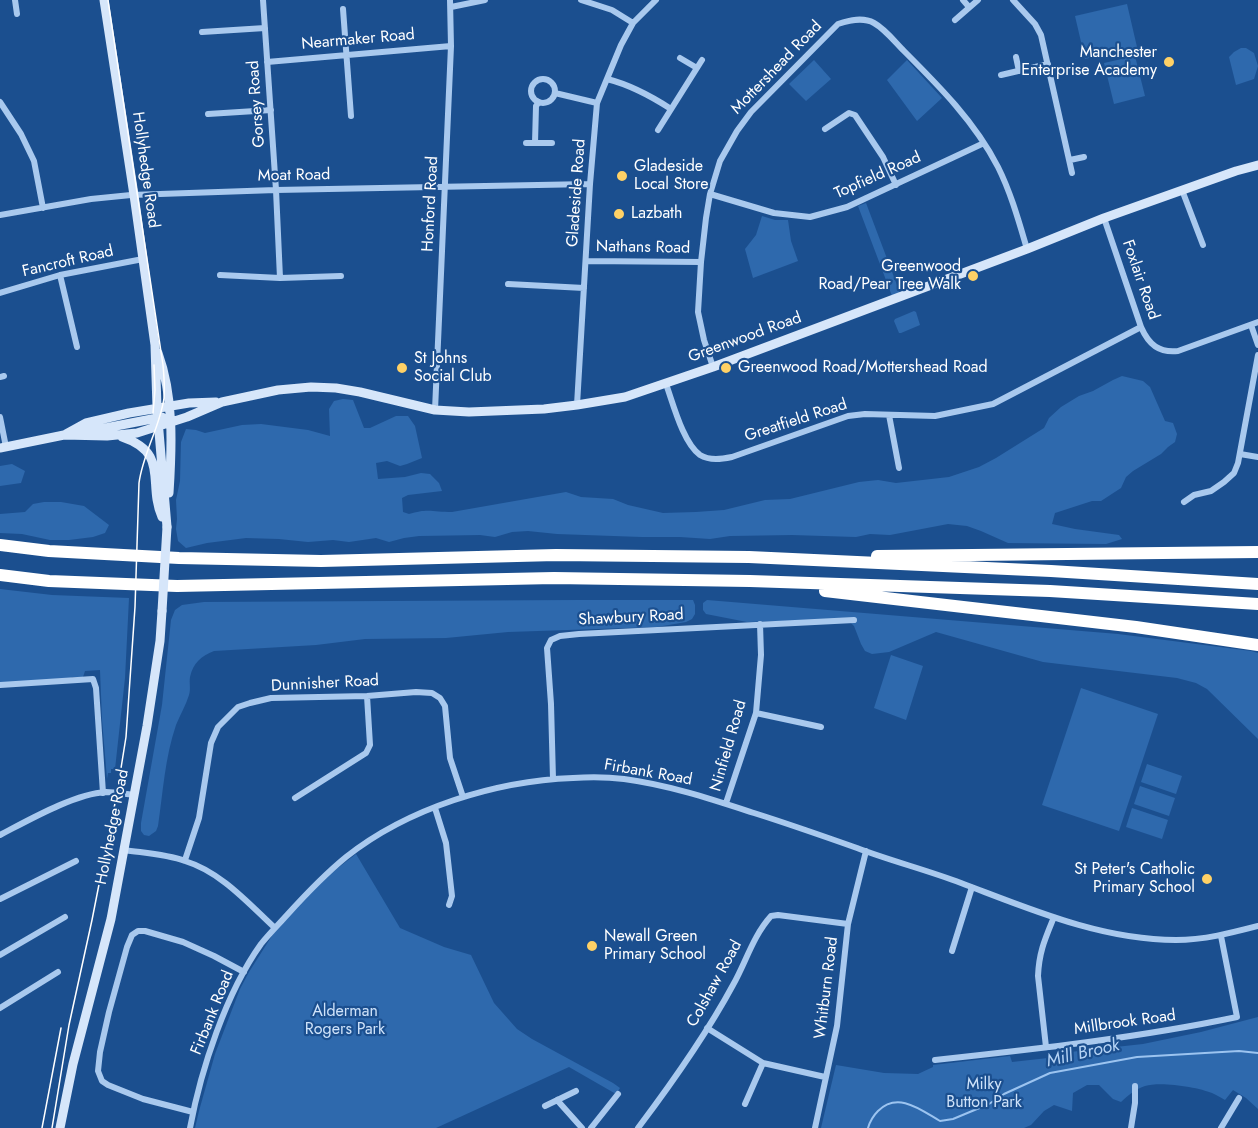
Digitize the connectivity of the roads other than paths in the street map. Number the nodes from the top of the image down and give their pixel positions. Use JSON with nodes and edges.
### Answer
{"nodes":[{"id":1,"x":15,"y":0,"type":"edge"},
{"id":2,"x":104,"y":0,"type":"edge"},
{"id":3,"x":262,"y":0,"type":"edge"},
{"id":4,"x":485,"y":0,"type":"edge"},
{"id":5,"x":581,"y":0,"type":"edge"},
{"id":6,"x":656,"y":0,"type":"edge"},
{"id":7,"x":963,"y":0,"type":"edge"},
{"id":8,"x":978,"y":0,"type":"edge"},
{"id":9,"x":1012,"y":0,"type":"edge"},
{"id":10,"x":450,"y":3,"type":"edge"},
{"id":11,"x":969,"y":7,"type":"junction"},
{"id":12,"x":343,"y":9,"type":"dead end"},
{"id":13,"x":17,"y":14,"type":"dead end"},
{"id":14,"x":955,"y":20,"type":"dead end"},
{"id":15,"x":633,"y":23,"type":"junction"},
{"id":16,"x":265,"y":28,"type":"junction"},
{"id":17,"x":202,"y":32,"type":"dead end"},
{"id":18,"x":451,"y":46,"type":"junction"},
{"id":19,"x":347,"y":55,"type":"junction"},
{"id":20,"x":1016,"y":57,"type":"dead end"},
{"id":21,"x":680,"y":58,"type":"dead end"},
{"id":22,"x":702,"y":60,"type":"dead end"},
{"id":23,"x":267,"y":62,"type":"junction"},
{"id":24,"x":1048,"y":64,"type":"junction"},
{"id":25,"x":697,"y":68,"type":"junction"},
{"id":26,"x":1019,"y":71,"type":"junction"},
{"id":27,"x":1001,"y":75,"type":"dead end"},
{"id":28,"x":607,"y":79,"type":"junction"},
{"id":29,"x":555,"y":93,"type":"junction"},
{"id":30,"x":0,"y":102,"type":"edge"},
{"id":31,"x":539,"y":102,"type":"junction"},
{"id":32,"x":597,"y":103,"type":"junction"},
{"id":33,"x":671,"y":109,"type":"junction"},
{"id":34,"x":272,"y":110,"type":"junction"},
{"id":35,"x":208,"y":114,"type":"dead end"},
{"id":36,"x":351,"y":116,"type":"dead end"},
{"id":37,"x":825,"y":129,"type":"dead end"},
{"id":38,"x":658,"y":130,"type":"dead end"},
{"id":39,"x":526,"y":143,"type":"dead end"},
{"id":40,"x":535,"y":143,"type":"junction"},
{"id":41,"x":552,"y":143,"type":"dead end"},
{"id":42,"x":984,"y":143,"type":"junction"},
{"id":43,"x":1084,"y":157,"type":"dead end"},
{"id":44,"x":1070,"y":160,"type":"junction"},
{"id":45,"x":1258,"y":165,"type":"edge"},
{"id":46,"x":1072,"y":173,"type":"dead end"},
{"id":47,"x":590,"y":184,"type":"junction"},
{"id":48,"x":896,"y":184,"type":"junction"},
{"id":49,"x":445,"y":186,"type":"junction"},
{"id":50,"x":276,"y":190,"type":"junction"},
{"id":51,"x":1182,"y":190,"type":"junction"},
{"id":52,"x":710,"y":194,"type":"junction"},
{"id":53,"x":134,"y":195,"type":"junction"},
{"id":54,"x":43,"y":208,"type":"junction"},
{"id":55,"x":0,"y":215,"type":"edge"},
{"id":56,"x":1104,"y":218,"type":"junction"},
{"id":57,"x":1203,"y":246,"type":"dead end"},
{"id":58,"x":1027,"y":249,"type":"junction"},
{"id":59,"x":143,"y":259,"type":"junction"},
{"id":60,"x":586,"y":261,"type":"junction"},
{"id":61,"x":701,"y":262,"type":"junction"},
{"id":62,"x":60,"y":275,"type":"junction"},
{"id":63,"x":220,"y":275,"type":"dead end"},
{"id":64,"x":341,"y":276,"type":"dead end"},
{"id":65,"x":280,"y":278,"type":"junction"},
{"id":66,"x":508,"y":284,"type":"dead end"},
{"id":67,"x":584,"y":288,"type":"junction"},
{"id":68,"x":0,"y":293,"type":"edge"},
{"id":69,"x":1258,"y":322,"type":"edge"},
{"id":70,"x":1251,"y":325,"type":"junction"},
{"id":71,"x":1141,"y":327,"type":"junction"},
{"id":72,"x":155,"y":345,"type":"junction"},
{"id":73,"x":1258,"y":345,"type":"edge"},
{"id":74,"x":77,"y":347,"type":"dead end"},
{"id":75,"x":1258,"y":355,"type":"edge"},
{"id":76,"x":712,"y":367,"type":"junction"},
{"id":77,"x":666,"y":384,"type":"junction"},
{"id":78,"x":1255,"y":387,"type":"edge"},
{"id":79,"x":222,"y":402,"type":"junction"},
{"id":80,"x":577,"y":405,"type":"junction"},
{"id":81,"x":171,"y":406,"type":"junction"},
{"id":82,"x":435,"y":410,"type":"junction"},
{"id":83,"x":889,"y":415,"type":"junction"},
{"id":84,"x":0,"y":417,"type":"edge"},
{"id":85,"x":158,"y":417,"type":"junction"},
{"id":86,"x":170,"y":423,"type":"junction"},
{"id":87,"x":64,"y":435,"type":"junction"},
{"id":88,"x":120,"y":436,"type":"junction"},
{"id":89,"x":3,"y":448,"type":"edge"},
{"id":90,"x":1240,"y":454,"type":"junction"},
{"id":91,"x":1258,"y":458,"type":"edge"},
{"id":92,"x":899,"y":468,"type":"dead end"},
{"id":93,"x":1184,"y":502,"type":"dead end"},
{"id":94,"x":167,"y":527,"type":"junction"},
{"id":95,"x":0,"y":545,"type":"edge"},
{"id":96,"x":1258,"y":552,"type":"edge"},
{"id":97,"x":749,"y":557,"type":"junction"},
{"id":98,"x":0,"y":575,"type":"edge"},
{"id":99,"x":750,"y":581,"type":"junction"},
{"id":100,"x":1258,"y":584,"type":"edge"},
{"id":101,"x":1258,"y":604,"type":"edge"},
{"id":102,"x":854,"y":620,"type":"dead end"},
{"id":103,"x":760,"y":624,"type":"junction"},
{"id":104,"x":1258,"y":645,"type":"edge"},
{"id":105,"x":0,"y":685,"type":"edge"},
{"id":106,"x":367,"y":696,"type":"junction"},
{"id":107,"x":756,"y":713,"type":"junction"},
{"id":108,"x":821,"y":727,"type":"dead end"},
{"id":109,"x":553,"y":779,"type":"junction"},
{"id":110,"x":103,"y":793,"type":"junction"},
{"id":111,"x":135,"y":795,"type":"junction"},
{"id":112,"x":464,"y":797,"type":"junction"},
{"id":113,"x":295,"y":798,"type":"dead end"},
{"id":114,"x":726,"y":804,"type":"junction"},
{"id":115,"x":435,"y":808,"type":"junction"},
{"id":116,"x":0,"y":835,"type":"edge"},
{"id":117,"x":124,"y":850,"type":"junction"},
{"id":118,"x":866,"y":851,"type":"junction"},
{"id":119,"x":185,"y":860,"type":"junction"},
{"id":120,"x":76,"y":861,"type":"dead end"},
{"id":121,"x":972,"y":888,"type":"junction"},
{"id":122,"x":0,"y":899,"type":"edge"},
{"id":123,"x":449,"y":906,"type":"dead end"},
{"id":124,"x":66,"y":917,"type":"dead end"},
{"id":125,"x":1054,"y":917,"type":"junction"},
{"id":126,"x":848,"y":924,"type":"junction"},
{"id":127,"x":1258,"y":926,"type":"edge"},
{"id":128,"x":275,"y":927,"type":"junction"},
{"id":129,"x":1221,"y":936,"type":"junction"},
{"id":130,"x":952,"y":951,"type":"dead end"},
{"id":131,"x":0,"y":955,"type":"edge"},
{"id":132,"x":58,"y":972,"type":"dead end"},
{"id":133,"x":244,"y":972,"type":"junction"},
{"id":134,"x":0,"y":1008,"type":"edge"},
{"id":135,"x":707,"y":1028,"type":"junction"},
{"id":136,"x":1046,"y":1047,"type":"junction"},
{"id":137,"x":935,"y":1060,"type":"dead end"},
{"id":138,"x":763,"y":1063,"type":"junction"},
{"id":139,"x":825,"y":1077,"type":"junction"},
{"id":140,"x":1135,"y":1086,"type":"dead end"},
{"id":141,"x":576,"y":1092,"type":"dead end"},
{"id":142,"x":618,"y":1095,"type":"dead end"},
{"id":143,"x":1239,"y":1098,"type":"dead end"},
{"id":144,"x":557,"y":1100,"type":"junction"},
{"id":145,"x":745,"y":1104,"type":"dead end"},
{"id":146,"x":545,"y":1106,"type":"dead end"},
{"id":147,"x":193,"y":1112,"type":"junction"},
{"id":148,"x":60,"y":1128,"type":"edge"},
{"id":149,"x":190,"y":1128,"type":"edge"},
{"id":150,"x":582,"y":1128,"type":"edge"},
{"id":151,"x":591,"y":1128,"type":"edge"},
{"id":152,"x":638,"y":1128,"type":"edge"},
{"id":153,"x":815,"y":1128,"type":"edge"},
{"id":154,"x":1131,"y":1128,"type":"edge"},
{"id":155,"x":1221,"y":1128,"type":"edge"}],
"edges":[{"from":1,"to":13,"type":"street"},
{"from":2,"to":53,"type":"street","name":"Hollyhedge Road"},
{"from":3,"to":16,"type":"street","name":"Gorsey Road"},
{"from":4,"to":10,"type":"street"},
{"from":5,"to":15,"type":"street"},
{"from":6,"to":15,"type":"street","name":"Gladeside Road"},
{"from":7,"to":11,"type":"street"},
{"from":8,"to":11,"type":"street"},
{"from":9,"to":24,"type":"street"},
{"from":10,"to":18,"type":"street","name":"Honford Road"},
{"from":11,"to":14,"type":"street"},
{"from":12,"to":19,"type":"street"},
{"from":15,"to":28,"type":"street","name":"Gladeside Road"},
{"from":16,"to":17,"type":"street"},
{"from":16,"to":23,"type":"street","name":"Gorsey Road"},
{"from":18,"to":19,"type":"street","name":"Nearmaker Road"},
{"from":18,"to":49,"type":"street","name":"Honford Road"},
{"from":19,"to":23,"type":"street","name":"Nearmaker Road"},
{"from":19,"to":36,"type":"street"},
{"from":20,"to":26,"type":"street"},
{"from":21,"to":25,"type":"street"},
{"from":22,"to":25,"type":"street"},
{"from":23,"to":34,"type":"street","name":"Gorsey Road"},
{"from":24,"to":26,"type":"street"},
{"from":24,"to":44,"type":"street"},
{"from":25,"to":33,"type":"street"},
{"from":26,"to":27,"type":"street"},
{"from":28,"to":32,"type":"street","name":"Gladeside Road"},
{"from":28,"to":33,"type":"street"},
{"from":29,"to":31,"type":"street"},
{"from":29,"to":31,"type":"street"},
{"from":29,"to":32,"type":"street"},
{"from":30,"to":54,"type":"street"},
{"from":31,"to":40,"type":"street"},
{"from":32,"to":47,"type":"street","name":"Gladeside Road"},
{"from":33,"to":38,"type":"street"},
{"from":34,"to":35,"type":"street"},
{"from":34,"to":50,"type":"street","name":"Gorsey Road"},
{"from":37,"to":48,"type":"street"},
{"from":39,"to":40,"type":"street"},
{"from":40,"to":41,"type":"street"},
{"from":42,"to":48,"type":"street","name":"Topfield Road"},
{"from":42,"to":52,"type":"street","name":"Mottershead Road"},
{"from":42,"to":58,"type":"street","name":"Mottershead Road"},
{"from":43,"to":44,"type":"street"},
{"from":44,"to":46,"type":"street"},
{"from":45,"to":51,"type":"street","name":"Greenwood Road"},
{"from":47,"to":49,"type":"street","name":"Moat Road"},
{"from":47,"to":60,"type":"street","name":"Gladeside Road"},
{"from":48,"to":52,"type":"street","name":"Topfield Road"},
{"from":49,"to":50,"type":"street","name":"Moat Road"},
{"from":49,"to":82,"type":"street","name":"Honford Road"},
{"from":50,"to":53,"type":"street","name":"Moat Road"},
{"from":50,"to":65,"type":"street","name":"Gorsey Road"},
{"from":51,"to":56,"type":"street","name":"Greenwood Road"},
{"from":51,"to":57,"type":"street"},
{"from":52,"to":61,"type":"street","name":"Mottershead Road"},
{"from":53,"to":54,"type":"street","name":"Moat Road"},
{"from":53,"to":59,"type":"street","name":"Hollyhedge Road"},
{"from":54,"to":55,"type":"street","name":"Moat Road"},
{"from":56,"to":58,"type":"street","name":"Greenwood Road"},
{"from":56,"to":71,"type":"street","name":"Foxlair Road"},
{"from":58,"to":76,"type":"street","name":"Greenwood Road"},
{"from":59,"to":62,"type":"street","name":"Fancroft Road"},
{"from":59,"to":72,"type":"street","name":"Hollyhedge Road"},
{"from":60,"to":61,"type":"street","name":"Nathans Road"},
{"from":60,"to":67,"type":"street","name":"Gladeside Road"},
{"from":61,"to":76,"type":"street","name":"Mottershead Road"},
{"from":62,"to":68,"type":"street","name":"Fancroft Road"},
{"from":62,"to":74,"type":"street"},
{"from":63,"to":65,"type":"street"},
{"from":64,"to":65,"type":"street"},
{"from":66,"to":67,"type":"street"},
{"from":67,"to":80,"type":"street","name":"Gladeside Road"},
{"from":69,"to":70,"type":"street","name":"Foxlair Road"},
{"from":70,"to":71,"type":"street","name":"Foxlair Road"},
{"from":70,"to":73,"type":"street"},
{"from":71,"to":83,"type":"street","name":"Greatfield Road"},
{"from":72,"to":81,"type":"street","name":"Hollyhedge Road"},
{"from":72,"to":85,"type":"street","name":"Hollyhedge Road"},
{"from":75,"to":78,"type":"street"},
{"from":76,"to":77,"type":"street","name":"Greenwood Road"},
{"from":77,"to":80,"type":"street","name":"Greenwood Road"},
{"from":77,"to":83,"type":"street","name":"Greatfield Road"},
{"from":78,"to":90,"type":"street"},
{"from":79,"to":81,"type":"street","name":"Greenwood Road"},
{"from":79,"to":82,"type":"street","name":"Greenwood Road"},
{"from":79,"to":86,"type":"street","name":"Greenwood Road"},
{"from":80,"to":82,"type":"street","name":"Greenwood Road"},
{"from":81,"to":85,"type":"street","name":"Greenwood Road"},
{"from":81,"to":86,"type":"street","name":"Hollyhedge Road"},
{"from":83,"to":92,"type":"street"},
{"from":84,"to":89,"type":"street"},
{"from":85,"to":86,"type":"street","name":"Greenwood Road"},
{"from":85,"to":87,"type":"street"},
{"from":85,"to":88,"type":"street","name":"Greenwood Road"},
{"from":85,"to":94,"type":"street","name":"Hollyhedge Road"},
{"from":86,"to":94,"type":"street","name":"Hollyhedge Road"},
{"from":87,"to":88,"type":"street","name":"Greenwood Road"},
{"from":87,"to":89,"type":"street","name":"Greenwood Road"},
{"from":88,"to":94,"type":"street"},
{"from":90,"to":91,"type":"street"},
{"from":90,"to":93,"type":"street"},
{"from":94,"to":111,"type":"street","name":"Hollyhedge Road","bridge":true},
{"from":95,"to":97,"type":"highway"},
{"from":96,"to":97,"type":"highway"},
{"from":97,"to":100,"type":"highway"},
{"from":98,"to":99,"type":"highway"},
{"from":99,"to":101,"type":"highway"},
{"from":99,"to":104,"type":"highway"},
{"from":102,"to":103,"type":"street","name":"Shawbury Road"},
{"from":103,"to":107,"type":"street","name":"Ninfield Road"},
{"from":103,"to":109,"type":"street","name":"Shawbury Road"},
{"from":105,"to":110,"type":"street"},
{"from":106,"to":112,"type":"street","name":"Dunnisher Road"},
{"from":106,"to":113,"type":"street"},
{"from":106,"to":119,"type":"street","name":"Dunnisher Road"},
{"from":107,"to":108,"type":"street"},
{"from":107,"to":114,"type":"street","name":"Ninfield Road"},
{"from":109,"to":112,"type":"street","name":"Firbank Road"},
{"from":109,"to":114,"type":"street","name":"Firbank Road"},
{"from":110,"to":111,"type":"street"},
{"from":110,"to":116,"type":"street"},
{"from":111,"to":117,"type":"street","name":"Hollyhedge Road"},
{"from":112,"to":115,"type":"street","name":"Firbank Road"},
{"from":114,"to":118,"type":"street","name":"Firbank Road"},
{"from":115,"to":123,"type":"street"},
{"from":115,"to":128,"type":"street","name":"Firbank Road"},
{"from":117,"to":119,"type":"street"},
{"from":117,"to":148,"type":"street","name":"Hollyhedge Road"},
{"from":118,"to":121,"type":"street","name":"Firbank Road"},
{"from":118,"to":126,"type":"street","name":"Whitburn Road"},
{"from":119,"to":128,"type":"street"},
{"from":120,"to":122,"type":"street"},
{"from":121,"to":125,"type":"street","name":"Firbank Road"},
{"from":121,"to":130,"type":"street"},
{"from":124,"to":131,"type":"street"},
{"from":125,"to":129,"type":"street","name":"Firbank Road"},
{"from":125,"to":136,"type":"street"},
{"from":126,"to":135,"type":"street","name":"Colshaw Road"},
{"from":126,"to":139,"type":"street","name":"Whitburn Road"},
{"from":127,"to":129,"type":"street","name":"Firbank Road"},
{"from":128,"to":133,"type":"street","name":"Firbank Road"},
{"from":129,"to":136,"type":"street","name":"Millbrook Road"},
{"from":132,"to":134,"type":"street"},
{"from":133,"to":147,"type":"street","name":"Firbank Road"},
{"from":133,"to":147,"type":"street"},
{"from":135,"to":138,"type":"street"},
{"from":135,"to":152,"type":"street","name":"Colshaw Road"},
{"from":136,"to":137,"type":"street","name":"Millbrook Road"},
{"from":138,"to":139,"type":"street"},
{"from":138,"to":145,"type":"street"},
{"from":139,"to":153,"type":"street","name":"Whitburn Road"},
{"from":140,"to":154,"type":"street"},
{"from":141,"to":144,"type":"street"},
{"from":142,"to":151,"type":"street"},
{"from":143,"to":155,"type":"street"},
{"from":144,"to":146,"type":"street"},
{"from":144,"to":150,"type":"street"},
{"from":147,"to":149,"type":"street","name":"Firbank Road"}]}
